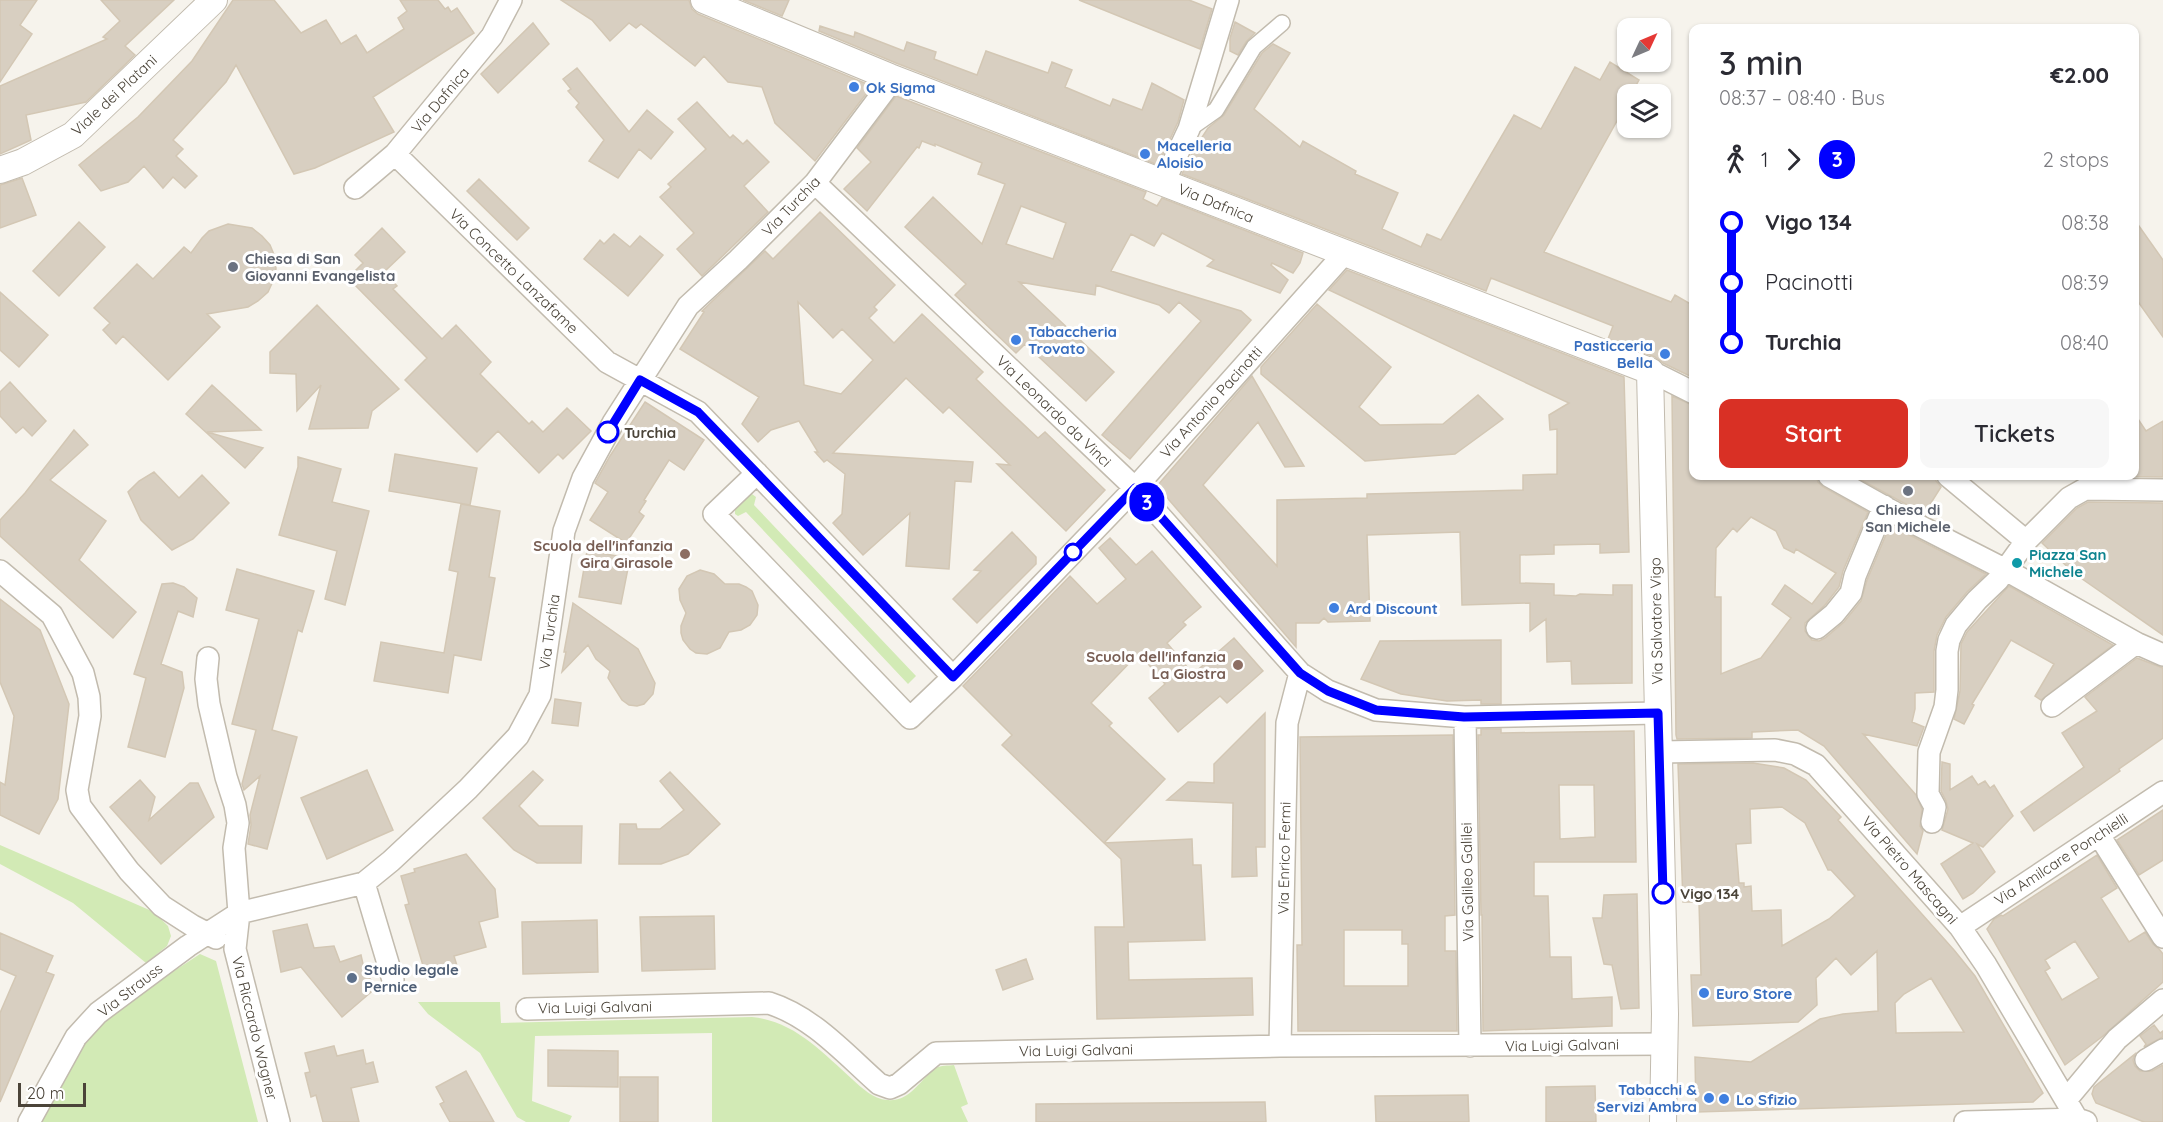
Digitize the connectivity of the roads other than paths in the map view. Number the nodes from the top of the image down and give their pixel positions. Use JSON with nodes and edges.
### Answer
{"nodes":[{"id":1,"x":214,"y":0,"type":"edge"},
{"id":2,"x":511,"y":0,"type":"edge"},
{"id":3,"x":704,"y":0,"type":"edge"},
{"id":4,"x":1228,"y":0,"type":"edge"},
{"id":5,"x":741,"y":7,"type":"edge"},
{"id":6,"x":1282,"y":23,"type":"dead end"},
{"id":7,"x":890,"y":77,"type":"junction"},
{"id":8,"x":1189,"y":129,"type":"junction"},
{"id":9,"x":395,"y":154,"type":"junction"},
{"id":10,"x":0,"y":170,"type":"edge"},
{"id":11,"x":1164,"y":182,"type":"junction"},
{"id":12,"x":815,"y":183,"type":"junction"},
{"id":13,"x":355,"y":188,"type":"dead end"},
{"id":14,"x":1344,"y":254,"type":"junction"},
{"id":15,"x":1650,"y":371,"type":"junction"},
{"id":16,"x":640,"y":380,"type":"junction"},
{"id":17,"x":1689,"y":390,"type":"edge"},
{"id":18,"x":757,"y":473,"type":"junction"},
{"id":19,"x":1836,"y":480,"type":"edge"},
{"id":20,"x":1953,"y":480,"type":"edge"},
{"id":21,"x":1135,"y":488,"type":"junction"},
{"id":22,"x":2163,"y":490,"type":"edge"},
{"id":23,"x":1884,"y":506,"type":"junction"},
{"id":24,"x":2029,"y":538,"type":"junction"},
{"id":25,"x":0,"y":571,"type":"edge"},
{"id":26,"x":2002,"y":575,"type":"junction"},
{"id":27,"x":1817,"y":628,"type":"dead end"},
{"id":28,"x":2136,"y":643,"type":"junction"},
{"id":29,"x":2163,"y":655,"type":"edge"},
{"id":30,"x":208,"y":658,"type":"dead end"},
{"id":31,"x":1300,"y":673,"type":"junction"},
{"id":32,"x":953,"y":677,"type":"junction"},
{"id":33,"x":2052,"y":706,"type":"dead end"},
{"id":34,"x":1658,"y":713,"type":"junction"},
{"id":35,"x":1464,"y":717,"type":"junction"},
{"id":36,"x":1660,"y":752,"type":"junction"},
{"id":37,"x":2163,"y":792,"type":"edge"},
{"id":38,"x":1932,"y":822,"type":"dead end"},
{"id":39,"x":2099,"y":835,"type":"junction"},
{"id":40,"x":364,"y":883,"type":"junction"},
{"id":41,"x":240,"y":913,"type":"junction"},
{"id":42,"x":1960,"y":927,"type":"junction"},
{"id":43,"x":207,"y":933,"type":"junction"},
{"id":44,"x":2163,"y":937,"type":"edge"},
{"id":45,"x":235,"y":949,"type":"junction"},
{"id":46,"x":393,"y":980,"type":"dead end"},
{"id":47,"x":2163,"y":1000,"type":"edge"},
{"id":48,"x":527,"y":1009,"type":"dead end"},
{"id":49,"x":1665,"y":1044,"type":"junction"},
{"id":50,"x":1280,"y":1046,"type":"junction"},
{"id":51,"x":1470,"y":1046,"type":"junction"},
{"id":52,"x":2066,"y":1100,"type":"junction"},
{"id":53,"x":2079,"y":1121,"type":"edge"},
{"id":54,"x":29,"y":1122,"type":"edge"},
{"id":55,"x":279,"y":1122,"type":"edge"},
{"id":56,"x":1663,"y":1122,"type":"edge"},
{"id":57,"x":1965,"y":1122,"type":"edge"}],
"edges":[{"from":1,"to":10,"type":"street","name":"Viale dei Platani"},
{"from":2,"to":9,"type":"street","name":"Via Dafnica"},
{"from":3,"to":5,"type":"street","name":"Via Dafnica"},
{"from":4,"to":8,"type":"street"},
{"from":5,"to":7,"type":"street","name":"Via Dafnica"},
{"from":6,"to":8,"type":"street"},
{"from":7,"to":11,"type":"street","name":"Via Dafnica"},
{"from":7,"to":12,"type":"street","name":"Via Turchia"},
{"from":8,"to":11,"type":"street"},
{"from":9,"to":13,"type":"street","name":"Via Dafnica"},
{"from":9,"to":16,"type":"street","name":"Via Concetto Lanzafame"},
{"from":11,"to":14,"type":"street","name":"Via Dafnica"},
{"from":12,"to":16,"type":"street","name":"Via Turchia"},
{"from":12,"to":21,"type":"street","name":"Via Leonardo da Vinci"},
{"from":14,"to":15,"type":"street","name":"Via Dafnica"},
{"from":14,"to":21,"type":"street","name":"Via Antonio Pacinotti"},
{"from":15,"to":17,"type":"street","name":"Via Dafnica"},
{"from":15,"to":34,"type":"street","name":"Via Salvatore Vigo"},
{"from":16,"to":18,"type":"street"},
{"from":16,"to":40,"type":"street","name":"Via Turchia"},
{"from":18,"to":32,"type":"street"},
{"from":18,"to":32,"type":"street","name":"Via Antonio Pacinotti"},
{"from":19,"to":23,"type":"street"},
{"from":20,"to":24,"type":"street"},
{"from":21,"to":31,"type":"street","name":"Via Leonardo da Vinci"},
{"from":21,"to":32,"type":"street","name":"Via Antonio Pacinotti"},
{"from":22,"to":24,"type":"street"},
{"from":23,"to":26,"type":"street"},
{"from":23,"to":27,"type":"street"},
{"from":24,"to":26,"type":"street"},
{"from":25,"to":43,"type":"street","name":"Via Riccardo Wagner"},
{"from":26,"to":28,"type":"street"},
{"from":26,"to":38,"type":"street"},
{"from":28,"to":29,"type":"street"},
{"from":28,"to":33,"type":"street"},
{"from":30,"to":41,"type":"street"},
{"from":31,"to":35,"type":"street","name":"Via Leonardo da Vinci"},
{"from":31,"to":50,"type":"street","name":"Via Enrico Fermi"},
{"from":34,"to":35,"type":"street","name":"Via Leonardo da Vinci"},
{"from":34,"to":36,"type":"street","name":"Via Salvatore Vigo"},
{"from":35,"to":51,"type":"street","name":"Via Galileo Galilei"},
{"from":36,"to":42,"type":"street","name":"Via Pietro Mascagni"},
{"from":36,"to":49,"type":"street","name":"Via Salvatore Vigo"},
{"from":37,"to":39,"type":"street","name":"Via Amilcare Ponchielli"},
{"from":39,"to":42,"type":"street","name":"Via Amilcare Ponchielli"},
{"from":39,"to":44,"type":"street"},
{"from":40,"to":41,"type":"street","name":"Via Turchia"},
{"from":40,"to":46,"type":"street"},
{"from":41,"to":43,"type":"street","name":"Via Strauss"},
{"from":41,"to":45,"type":"street"},
{"from":42,"to":52,"type":"street","name":"Via Pietro Mascagni"},
{"from":43,"to":45,"type":"street","name":"Via Riccardo Wagner"},
{"from":43,"to":54,"type":"street","name":"Via Strauss"},
{"from":45,"to":55,"type":"street","name":"Via Riccardo Wagner"},
{"from":47,"to":52,"type":"street"},
{"from":48,"to":50,"type":"street","name":"Via Luigi Galvani"},
{"from":49,"to":51,"type":"street","name":"Via Luigi Galvani"},
{"from":49,"to":56,"type":"street","name":"Via Salvatore Vigo"},
{"from":50,"to":51,"type":"street","name":"Via Luigi Galvani"},
{"from":52,"to":53,"type":"street","name":"Via Pietro Mascagni"},
{"from":53,"to":57,"type":"street"}]}
